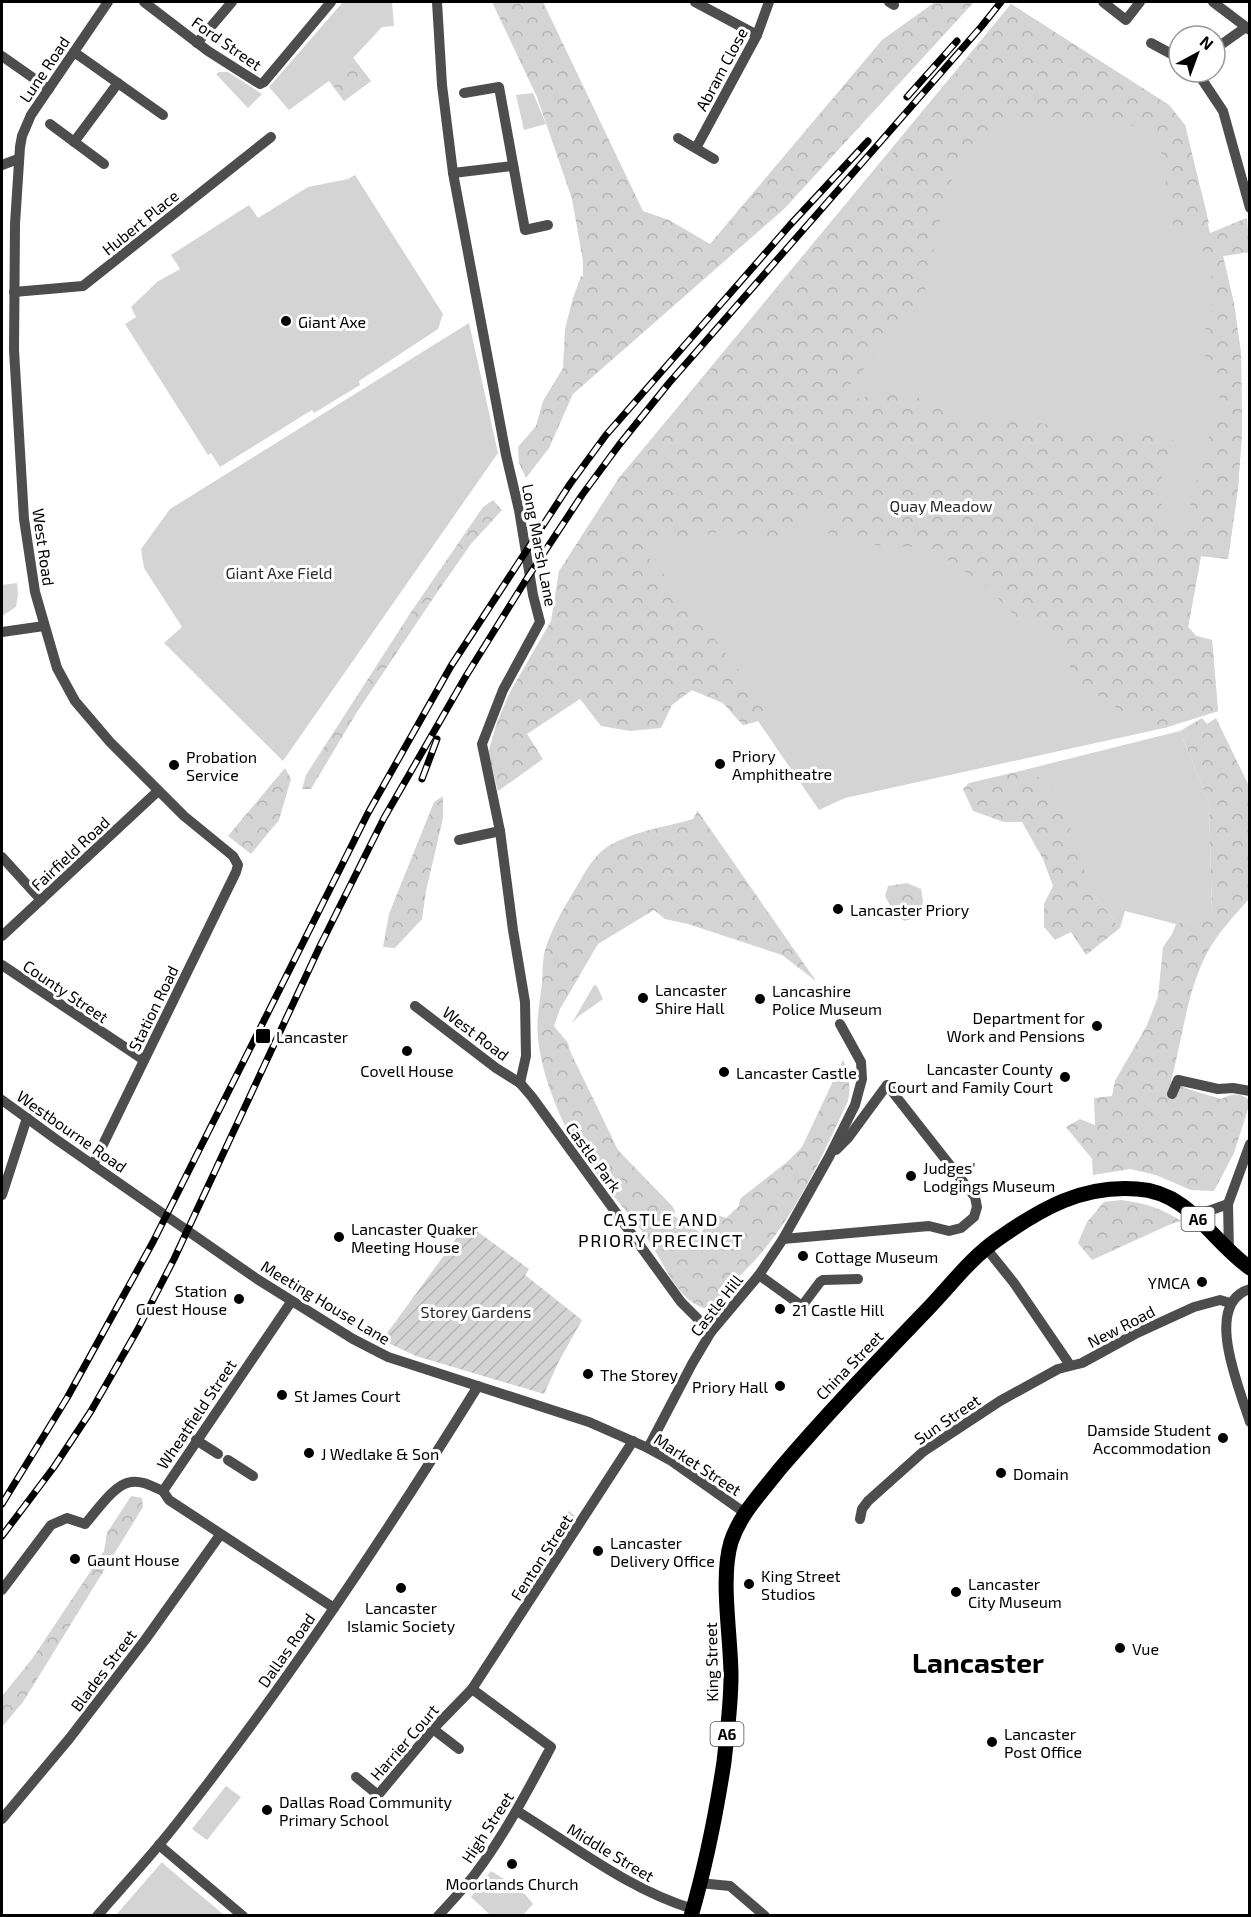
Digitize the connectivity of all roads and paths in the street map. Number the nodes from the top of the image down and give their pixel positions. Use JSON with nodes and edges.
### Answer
{"nodes":[{"id":1,"x":108,"y":2,"type":"edge"},
{"id":2,"x":144,"y":2,"type":"edge"},
{"id":3,"x":232,"y":2,"type":"edge"},
{"id":4,"x":331,"y":2,"type":"edge"},
{"id":5,"x":437,"y":2,"type":"edge"},
{"id":6,"x":695,"y":2,"type":"edge"},
{"id":7,"x":769,"y":2,"type":"edge"},
{"id":8,"x":1103,"y":2,"type":"edge"},
{"id":9,"x":1140,"y":2,"type":"edge"},
{"id":10,"x":1213,"y":2,"type":"edge"},
{"id":11,"x":1248,"y":28,"type":"edge"},
{"id":12,"x":757,"y":35,"type":"junction"},
{"id":13,"x":1227,"y":41,"type":"edge"},
{"id":14,"x":197,"y":43,"type":"junction"},
{"id":15,"x":1151,"y":43,"type":"dead end"},
{"id":16,"x":74,"y":52,"type":"junction"},
{"id":17,"x":1167,"y":52,"type":"edge"},
{"id":18,"x":2,"y":56,"type":"edge"},
{"id":19,"x":118,"y":83,"type":"junction"},
{"id":20,"x":1205,"y":84,"type":"edge"},
{"id":21,"x":49,"y":89,"type":"junction"},
{"id":22,"x":464,"y":93,"type":"dead end"},
{"id":23,"x":163,"y":115,"type":"dead end"},
{"id":24,"x":50,"y":124,"type":"dead end"},
{"id":25,"x":271,"y":137,"type":"dead end"},
{"id":26,"x":678,"y":138,"type":"dead end"},
{"id":27,"x":74,"y":142,"type":"junction"},
{"id":28,"x":696,"y":148,"type":"junction"},
{"id":29,"x":18,"y":159,"type":"junction"},
{"id":30,"x":714,"y":159,"type":"dead end"},
{"id":31,"x":104,"y":164,"type":"dead end"},
{"id":32,"x":2,"y":165,"type":"edge"},
{"id":33,"x":512,"y":166,"type":"junction"},
{"id":34,"x":453,"y":173,"type":"junction"},
{"id":35,"x":1250,"y":208,"type":"edge"},
{"id":36,"x":548,"y":225,"type":"dead end"},
{"id":37,"x":14,"y":292,"type":"junction"},
{"id":38,"x":14,"y":303,"type":"junction"},
{"id":39,"x":2,"y":304,"type":"edge"},
{"id":40,"x":44,"y":626,"type":"junction"},
{"id":41,"x":2,"y":632,"type":"edge"},
{"id":42,"x":158,"y":791,"type":"junction"},
{"id":43,"x":500,"y":831,"type":"junction"},
{"id":44,"x":459,"y":840,"type":"dead end"},
{"id":45,"x":2,"y":857,"type":"edge"},
{"id":46,"x":238,"y":865,"type":"joint"},
{"id":47,"x":41,"y":900,"type":"junction"},
{"id":48,"x":2,"y":936,"type":"edge"},
{"id":49,"x":2,"y":965,"type":"edge"},
{"id":50,"x":415,"y":1006,"type":"dead end"},
{"id":51,"x":840,"y":1024,"type":"dead end"},
{"id":52,"x":144,"y":1060,"type":"junction"},
{"id":53,"x":520,"y":1083,"type":"junction"},
{"id":54,"x":1250,"y":1091,"type":"edge"},
{"id":55,"x":1172,"y":1094,"type":"dead end"},
{"id":56,"x":2,"y":1100,"type":"edge"},
{"id":57,"x":27,"y":1118,"type":"junction"},
{"id":58,"x":1250,"y":1144,"type":"edge"},
{"id":59,"x":829,"y":1157,"type":"junction"},
{"id":60,"x":93,"y":1165,"type":"junction"},
{"id":61,"x":125,"y":1186,"type":"joint"},
{"id":62,"x":2,"y":1195,"type":"edge"},
{"id":63,"x":1228,"y":1204,"type":"junction"},
{"id":64,"x":1192,"y":1213,"type":"junction"},
{"id":65,"x":783,"y":1239,"type":"junction"},
{"id":66,"x":987,"y":1248,"type":"junction"},
{"id":67,"x":1229,"y":1252,"type":"junction"},
{"id":68,"x":1250,"y":1268,"type":"edge"},
{"id":69,"x":759,"y":1275,"type":"junction"},
{"id":70,"x":858,"y":1279,"type":"dead end"},
{"id":71,"x":1250,"y":1289,"type":"edge"},
{"id":72,"x":291,"y":1302,"type":"junction"},
{"id":73,"x":1230,"y":1303,"type":"junction"},
{"id":74,"x":711,"y":1332,"type":"junction"},
{"id":75,"x":1070,"y":1365,"type":"junction"},
{"id":76,"x":478,"y":1386,"type":"junction"},
{"id":77,"x":1250,"y":1422,"type":"edge"},
{"id":78,"x":196,"y":1440,"type":"junction"},
{"id":79,"x":633,"y":1441,"type":"junction"},
{"id":80,"x":648,"y":1448,"type":"junction"},
{"id":81,"x":253,"y":1476,"type":"dead end"},
{"id":82,"x":163,"y":1491,"type":"junction"},
{"id":83,"x":745,"y":1513,"type":"junction"},
{"id":84,"x":860,"y":1519,"type":"dead end"},
{"id":85,"x":220,"y":1534,"type":"junction"},
{"id":86,"x":2,"y":1590,"type":"edge"},
{"id":87,"x":334,"y":1608,"type":"junction"},
{"id":88,"x":472,"y":1689,"type":"junction"},
{"id":89,"x":433,"y":1729,"type":"junction"},
{"id":90,"x":459,"y":1749,"type":"dead end"},
{"id":91,"x":356,"y":1777,"type":"dead end"},
{"id":92,"x":517,"y":1811,"type":"junction"},
{"id":93,"x":2,"y":1819,"type":"edge"},
{"id":94,"x":159,"y":1845,"type":"junction"},
{"id":95,"x":699,"y":1883,"type":"junction"},
{"id":96,"x":692,"y":1912,"type":"edge"},
{"id":97,"x":97,"y":1916,"type":"edge"},
{"id":98,"x":243,"y":1916,"type":"edge"},
{"id":99,"x":438,"y":1916,"type":"edge"},
{"id":100,"x":765,"y":1916,"type":"edge"}],
"edges":[{"from":1,"to":16,"type":"street","name":"Lune Road"},
{"from":2,"to":14,"type":"street","name":"Ford Street"},
{"from":3,"to":14,"type":"street"},
{"from":4,"to":14,"type":"street","name":"Ford Street"},
{"from":5,"to":34,"type":"street","name":"Long Marsh Lane"},
{"from":6,"to":12,"type":"street"},
{"from":7,"to":12,"type":"street","name":"Abram Close"},
{"from":8,"to":9,"type":"street"},
{"from":10,"to":11,"type":"street"},
{"from":11,"to":13,"type":"street"},
{"from":12,"to":28,"type":"street","name":"Abram Close"},
{"from":15,"to":17,"type":"street"},
{"from":16,"to":19,"type":"street"},
{"from":16,"to":21,"type":"street","name":"Lune Road"},
{"from":18,"to":21,"type":"street"},
{"from":19,"to":23,"type":"street"},
{"from":19,"to":27,"type":"street"},
{"from":20,"to":35,"type":"street"},
{"from":21,"to":29,"type":"street","name":"Lune Road"},
{"from":22,"to":33,"type":"street"},
{"from":24,"to":27,"type":"street"},
{"from":25,"to":37,"type":"street","name":"Hubert Place"},
{"from":26,"to":28,"type":"street"},
{"from":27,"to":31,"type":"street"},
{"from":28,"to":30,"type":"street"},
{"from":29,"to":32,"type":"street"},
{"from":29,"to":37,"type":"street","name":"West Road"},
{"from":33,"to":34,"type":"street"},
{"from":33,"to":36,"type":"street"},
{"from":34,"to":43,"type":"street","name":"Long Marsh Lane"},
{"from":37,"to":38,"type":"street","name":"West Road"},
{"from":38,"to":39,"type":"street"},
{"from":38,"to":40,"type":"street","name":"West Road"},
{"from":40,"to":41,"type":"street"},
{"from":40,"to":42,"type":"street","name":"West Road"},
{"from":42,"to":46,"type":"street","name":"West Road"},
{"from":42,"to":47,"type":"street","name":"Fairfield Road"},
{"from":43,"to":44,"type":"street"},
{"from":43,"to":53,"type":"street","name":"Long Marsh Lane"},
{"from":45,"to":47,"type":"street"},
{"from":46,"to":52,"type":"street","name":"Station Road"},
{"from":47,"to":48,"type":"street","name":"Fairfield Road"},
{"from":49,"to":52,"type":"street","name":"County Street"},
{"from":50,"to":53,"type":"street","name":"West Road"},
{"from":51,"to":59,"type":"street"},
{"from":52,"to":60,"type":"street","name":"Station Road"},
{"from":53,"to":74,"type":"street","name":"Castle Park"},
{"from":54,"to":55,"type":"street"},
{"from":56,"to":57,"type":"street","name":"Westbourne Road"},
{"from":57,"to":60,"type":"street","name":"Westbourne Road"},
{"from":57,"to":62,"type":"street"},
{"from":58,"to":63,"type":"street"},
{"from":59,"to":65,"type":"street","name":"Castle Hill"},
{"from":59,"to":65,"type":"street"},
{"from":60,"to":61,"type":"street","name":"Westbourne Road"},
{"from":61,"to":72,"type":"street","name":"Meeting House Lane"},
{"from":63,"to":64,"type":"street"},
{"from":63,"to":67,"type":"street"},
{"from":64,"to":66,"type":"main road","number":"A6"},
{"from":64,"to":67,"type":"main road","number":"A6"},
{"from":65,"to":69,"type":"street","name":"Castle Hill"},
{"from":66,"to":75,"type":"street"},
{"from":66,"to":83,"type":"main road","name":"China Street","number":"A6"},
{"from":67,"to":68,"type":"main road","number":"A6"},
{"from":69,"to":70,"type":"street"},
{"from":69,"to":74,"type":"street","name":"Castle Hill"},
{"from":71,"to":73,"type":"street"},
{"from":72,"to":76,"type":"street","name":"Meeting House Lane"},
{"from":72,"to":78,"type":"street","name":"Wheatfield Street"},
{"from":73,"to":75,"type":"street","name":"New Road"},
{"from":73,"to":77,"type":"street"},
{"from":74,"to":80,"type":"street","name":"Castle Hill"},
{"from":75,"to":84,"type":"street","name":"Sun Street"},
{"from":76,"to":79,"type":"street","name":"Meeting House Lane"},
{"from":76,"to":87,"type":"street","name":"Dallas Road"},
{"from":78,"to":81,"type":"street"},
{"from":78,"to":82,"type":"street","name":"Wheatfield Street"},
{"from":79,"to":80,"type":"street","name":"Market Street"},
{"from":79,"to":88,"type":"street","name":"Fenton Street"},
{"from":80,"to":83,"type":"street","name":"Market Street"},
{"from":82,"to":85,"type":"street","name":"Wheatfield Street"},
{"from":82,"to":86,"type":"street"},
{"from":83,"to":95,"type":"main road","name":"King Street","number":"A6"},
{"from":85,"to":87,"type":"street","name":"Wheatfield Street"},
{"from":85,"to":93,"type":"street","name":"Blades Street"},
{"from":87,"to":94,"type":"street","name":"Dallas Road"},
{"from":88,"to":89,"type":"street","name":"Harrier Court"},
{"from":88,"to":92,"type":"street","name":"High Street"},
{"from":89,"to":90,"type":"street"},
{"from":89,"to":91,"type":"street","name":"Harrier Court"},
{"from":92,"to":96,"type":"street","name":"Middle Street"},
{"from":92,"to":99,"type":"street","name":"High Street"},
{"from":94,"to":97,"type":"street","name":"Dallas Road"},
{"from":94,"to":98,"type":"street"},
{"from":95,"to":96,"type":"main road","number":"A6"},
{"from":95,"to":100,"type":"street"}]}
